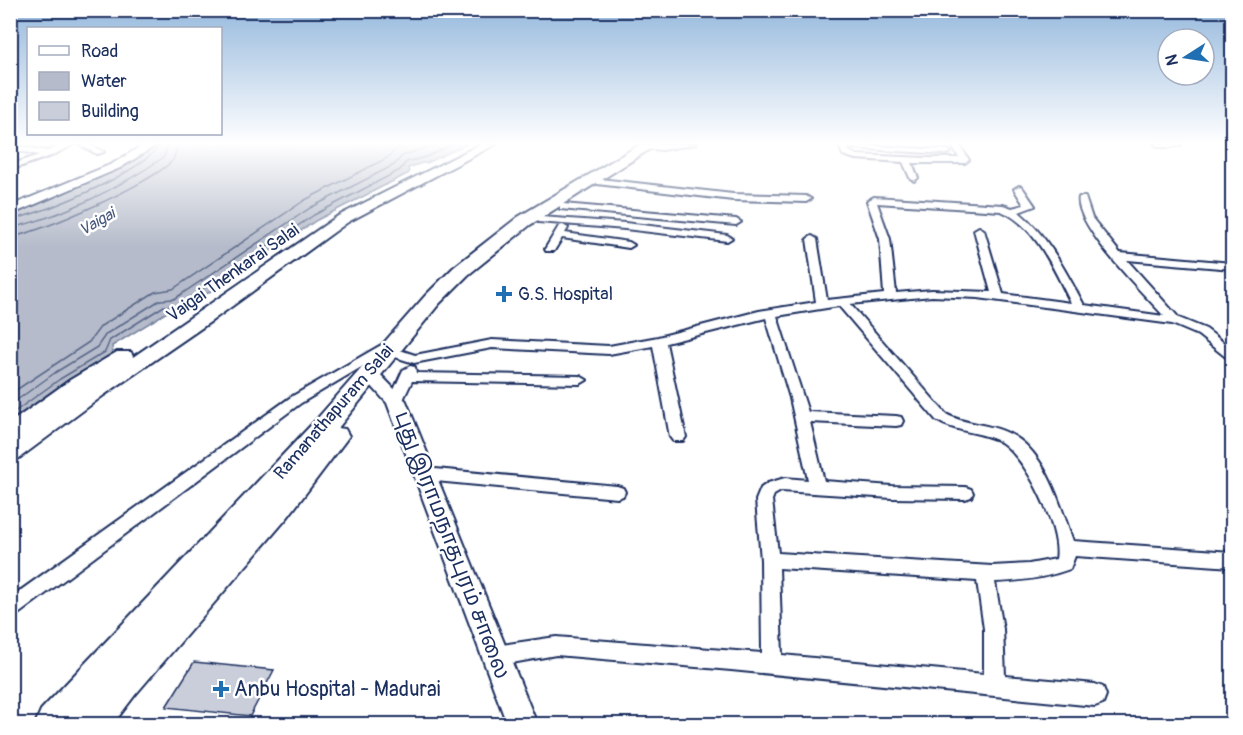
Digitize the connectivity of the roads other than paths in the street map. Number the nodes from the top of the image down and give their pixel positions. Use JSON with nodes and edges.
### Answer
{"nodes":[{"id":1,"x":77,"y":178,"type":"edge"},
{"id":2,"x":85,"y":178,"type":"edge"},
{"id":3,"x":409,"y":178,"type":"edge"},
{"id":4,"x":423,"y":178,"type":"edge"},
{"id":5,"x":599,"y":178,"type":"edge"},
{"id":6,"x":606,"y":178,"type":"edge"},
{"id":7,"x":600,"y":182,"type":"junction"},
{"id":8,"x":1019,"y":189,"type":"dead end"},
{"id":9,"x":806,"y":199,"type":"dead end"},
{"id":10,"x":1082,"y":199,"type":"dead end"},
{"id":11,"x":10,"y":208,"type":"edge"},
{"id":12,"x":1013,"y":211,"type":"junction"},
{"id":13,"x":565,"y":214,"type":"junction"},
{"id":14,"x":736,"y":222,"type":"dead end"},
{"id":15,"x":596,"y":223,"type":"junction"},
{"id":16,"x":550,"y":227,"type":"junction"},
{"id":17,"x":979,"y":230,"type":"dead end"},
{"id":18,"x":727,"y":238,"type":"dead end"},
{"id":19,"x":589,"y":239,"type":"junction"},
{"id":20,"x":812,"y":239,"type":"dead end"},
{"id":21,"x":629,"y":245,"type":"dead end"},
{"id":22,"x":549,"y":249,"type":"dead end"},
{"id":23,"x":1119,"y":256,"type":"junction"},
{"id":24,"x":1233,"y":266,"type":"edge"},
{"id":25,"x":890,"y":296,"type":"junction"},
{"id":26,"x":998,"y":297,"type":"junction"},
{"id":27,"x":842,"y":302,"type":"junction"},
{"id":28,"x":822,"y":305,"type":"junction"},
{"id":29,"x":1079,"y":307,"type":"junction"},
{"id":30,"x":770,"y":314,"type":"junction"},
{"id":31,"x":1174,"y":321,"type":"junction"},
{"id":32,"x":659,"y":341,"type":"junction"},
{"id":33,"x":407,"y":352,"type":"junction"},
{"id":34,"x":1233,"y":355,"type":"edge"},
{"id":35,"x":374,"y":377,"type":"junction"},
{"id":36,"x":580,"y":380,"type":"dead end"},
{"id":37,"x":396,"y":401,"type":"junction"},
{"id":38,"x":802,"y":417,"type":"junction"},
{"id":39,"x":896,"y":421,"type":"dead end"},
{"id":40,"x":10,"y":434,"type":"edge"},
{"id":41,"x":678,"y":436,"type":"dead end"},
{"id":42,"x":10,"y":453,"type":"edge"},
{"id":43,"x":425,"y":474,"type":"junction"},
{"id":44,"x":817,"y":485,"type":"junction"},
{"id":45,"x":616,"y":492,"type":"dead end"},
{"id":46,"x":965,"y":493,"type":"dead end"},
{"id":47,"x":1068,"y":548,"type":"junction"},
{"id":48,"x":1233,"y":559,"type":"edge"},
{"id":49,"x":770,"y":560,"type":"junction"},
{"id":50,"x":984,"y":573,"type":"junction"},
{"id":51,"x":10,"y":609,"type":"edge"},
{"id":52,"x":495,"y":657,"type":"junction"},
{"id":53,"x":772,"y":664,"type":"junction"},
{"id":54,"x":994,"y":685,"type":"junction"},
{"id":55,"x":1095,"y":695,"type":"dead end"},
{"id":56,"x":55,"y":724,"type":"edge"},
{"id":57,"x":89,"y":724,"type":"edge"},
{"id":58,"x":522,"y":724,"type":"edge"}],
"edges":[{"from":1,"to":11,"type":"street"},
{"from":2,"to":11,"type":"street"},
{"from":3,"to":40,"type":"main road","name":"Vaigai Thenkarai Salai"},
{"from":4,"to":42,"type":"main road","name":"Vaigai Thenkarai Salai"},
{"from":5,"to":33,"type":"highway","name":"Ramanathapuram Salai"},
{"from":6,"to":7,"type":"highway","name":"Ramanathapuram Salai"},
{"from":7,"to":9,"type":"street"},
{"from":7,"to":13,"type":"highway","name":"Ramanathapuram Salai"},
{"from":8,"to":12,"type":"street"},
{"from":10,"to":23,"type":"street"},
{"from":12,"to":25,"type":"street"},
{"from":12,"to":29,"type":"street"},
{"from":13,"to":14,"type":"street"},
{"from":13,"to":15,"type":"street"},
{"from":13,"to":16,"type":"highway","name":"Ramanathapuram Salai"},
{"from":15,"to":18,"type":"street"},
{"from":15,"to":19,"type":"street"},
{"from":16,"to":19,"type":"street"},
{"from":16,"to":22,"type":"street"},
{"from":16,"to":33,"type":"highway","name":"Ramanathapuram Salai"},
{"from":17,"to":26,"type":"street"},
{"from":19,"to":21,"type":"street"},
{"from":20,"to":28,"type":"street"},
{"from":23,"to":24,"type":"street"},
{"from":23,"to":31,"type":"street"},
{"from":25,"to":26,"type":"street"},
{"from":25,"to":27,"type":"street"},
{"from":26,"to":29,"type":"street"},
{"from":27,"to":28,"type":"street"},
{"from":27,"to":47,"type":"street"},
{"from":28,"to":30,"type":"street"},
{"from":29,"to":31,"type":"street"},
{"from":30,"to":32,"type":"street"},
{"from":30,"to":38,"type":"street"},
{"from":31,"to":34,"type":"street"},
{"from":32,"to":33,"type":"street"},
{"from":32,"to":41,"type":"street"},
{"from":33,"to":35,"type":"highway","name":"Ramanathapuram Salai"},
{"from":33,"to":36,"type":"street"},
{"from":33,"to":37,"type":"street"},
{"from":33,"to":51,"type":"street"},
{"from":35,"to":37,"type":"street","name":"புது இராமநாதபுரம் சாலை"},
{"from":35,"to":56,"type":"highway","name":"Ramanathapuram Salai"},
{"from":35,"to":57,"type":"highway","name":"Ramanathapuram Salai"},
{"from":37,"to":43,"type":"street","name":"புது இராமநாதபுரம் சாலை"},
{"from":38,"to":39,"type":"street"},
{"from":38,"to":44,"type":"street"},
{"from":43,"to":45,"type":"street"},
{"from":43,"to":52,"type":"street","name":"புது இராமநாதபுரம் சாலை"},
{"from":44,"to":46,"type":"street"},
{"from":44,"to":49,"type":"street"},
{"from":47,"to":48,"type":"street"},
{"from":47,"to":50,"type":"street"},
{"from":49,"to":50,"type":"street"},
{"from":49,"to":53,"type":"street"},
{"from":50,"to":54,"type":"street"},
{"from":52,"to":53,"type":"street"},
{"from":52,"to":58,"type":"street","name":"புது இராமநாதபுரம் சாலை"},
{"from":53,"to":54,"type":"street"},
{"from":54,"to":55,"type":"street"}]}
